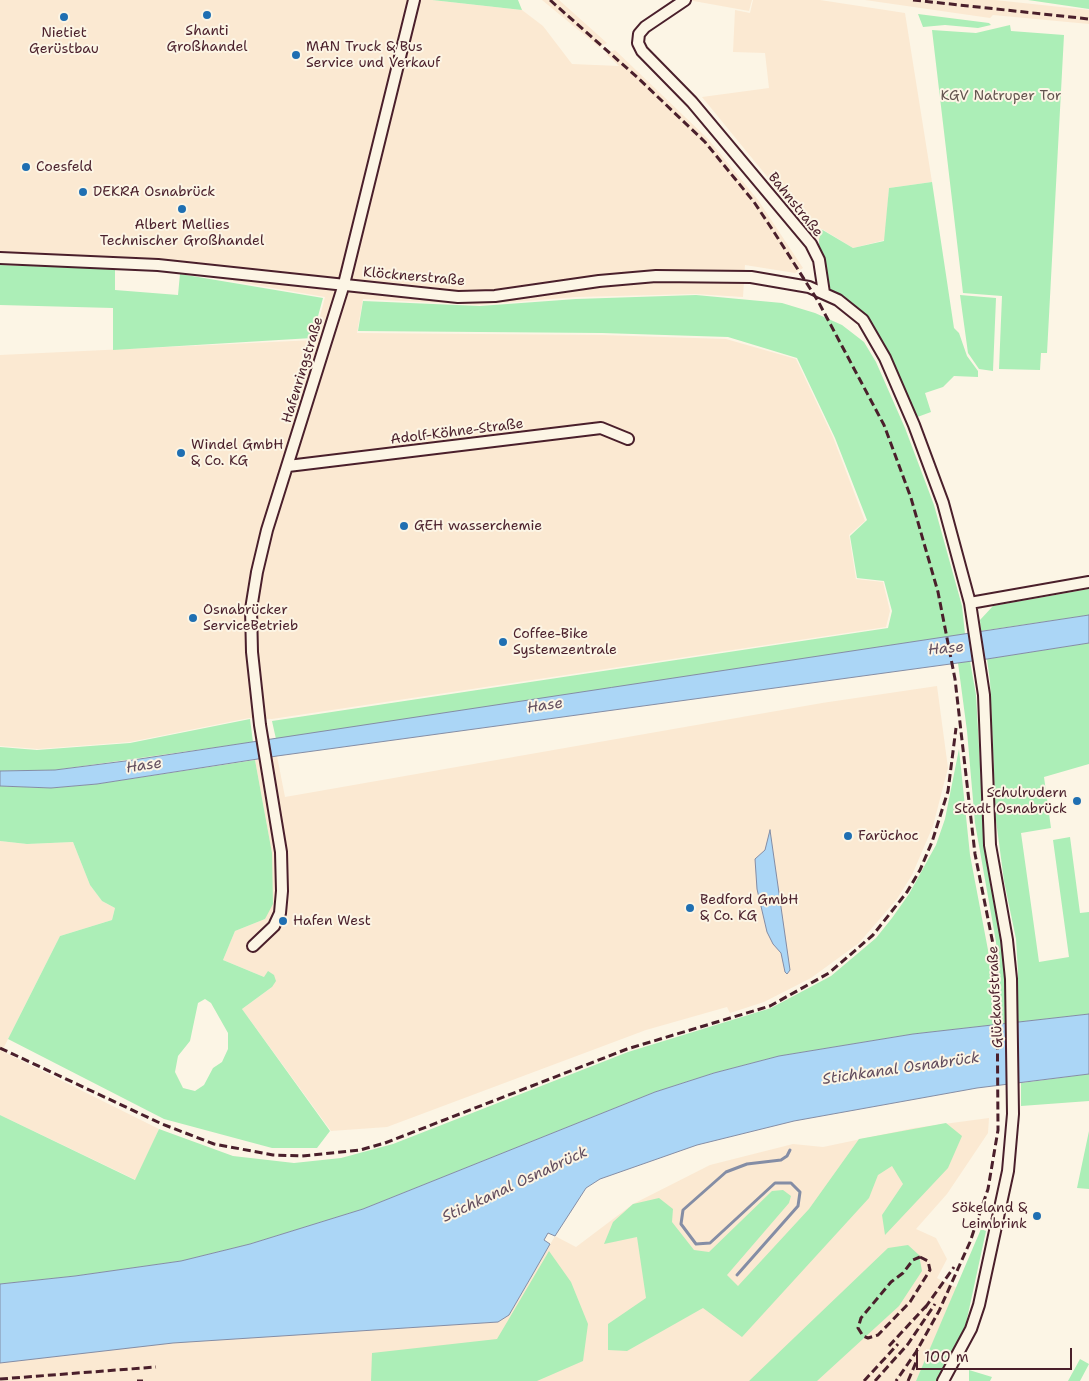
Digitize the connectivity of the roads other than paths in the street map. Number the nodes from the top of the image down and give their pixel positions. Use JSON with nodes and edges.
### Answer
{"nodes":[{"id":1,"x":414,"y":0,"type":"edge"},
{"id":2,"x":685,"y":0,"type":"edge"},
{"id":3,"x":0,"y":258,"type":"edge"},
{"id":4,"x":344,"y":284,"type":"junction"},
{"id":5,"x":824,"y":293,"type":"junction"},
{"id":6,"x":628,"y":439,"type":"dead end"},
{"id":7,"x":288,"y":466,"type":"junction"},
{"id":8,"x":1089,"y":582,"type":"edge"},
{"id":9,"x":970,"y":603,"type":"junction"},
{"id":10,"x":253,"y":946,"type":"dead end"},
{"id":11,"x":943,"y":1381,"type":"edge"}],
"edges":[{"from":1,"to":4,"type":"street","name":"Hafenringstraße"},
{"from":2,"to":5,"type":"street","name":"Bahnstraße"},
{"from":3,"to":4,"type":"street","name":"Klöcknerstraße"},
{"from":4,"to":5,"type":"street","name":"Klöcknerstraße"},
{"from":4,"to":7,"type":"street","name":"Hafenringstraße"},
{"from":5,"to":9,"type":"street"},
{"from":6,"to":7,"type":"street","name":"Adolf-Köhne-Straße"},
{"from":7,"to":10,"type":"street","name":"Hafenringstraße"},
{"from":8,"to":9,"type":"street"},
{"from":9,"to":11,"type":"street","name":"Glückaufstraße"}]}
